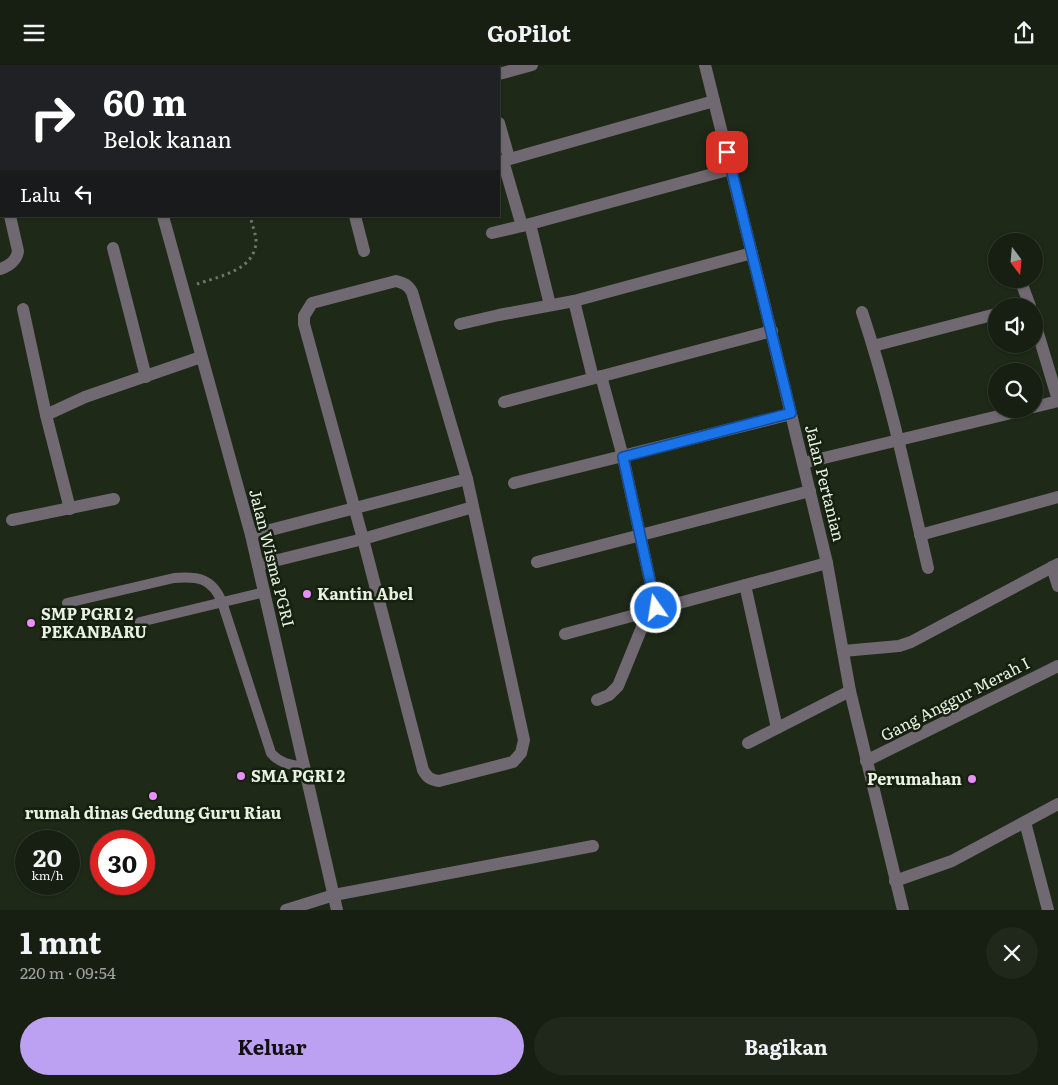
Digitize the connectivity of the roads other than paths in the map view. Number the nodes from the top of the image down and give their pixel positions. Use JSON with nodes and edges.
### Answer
{"nodes":[{"id":1,"x":532,"y":65,"type":"edge"},
{"id":2,"x":705,"y":65,"type":"edge"},
{"id":3,"x":500,"y":74,"type":"edge"},
{"id":4,"x":714,"y":101,"type":"junction"},
{"id":5,"x":500,"y":130,"type":"edge"},
{"id":6,"x":504,"y":160,"type":"edge"},
{"id":7,"x":731,"y":169,"type":"junction"},
{"id":8,"x":10,"y":217,"type":"edge"},
{"id":9,"x":163,"y":217,"type":"edge"},
{"id":10,"x":355,"y":217,"type":"edge"},
{"id":11,"x":526,"y":225,"type":"junction"},
{"id":12,"x":492,"y":233,"type":"dead end"},
{"id":13,"x":113,"y":248,"type":"dead end"},
{"id":14,"x":364,"y":251,"type":"dead end"},
{"id":15,"x":752,"y":253,"type":"junction"},
{"id":16,"x":0,"y":269,"type":"edge"},
{"id":17,"x":574,"y":301,"type":"junction"},
{"id":18,"x":550,"y":305,"type":"junction"},
{"id":19,"x":23,"y":309,"type":"dead end"},
{"id":20,"x":862,"y":312,"type":"dead end"},
{"id":21,"x":988,"y":316,"type":"edge"},
{"id":22,"x":460,"y":324,"type":"dead end"},
{"id":23,"x":772,"y":331,"type":"junction"},
{"id":24,"x":873,"y":346,"type":"junction"},
{"id":25,"x":1043,"y":350,"type":"edge"},
{"id":26,"x":201,"y":357,"type":"junction"},
{"id":27,"x":146,"y":377,"type":"junction"},
{"id":28,"x":597,"y":377,"type":"junction"},
{"id":29,"x":1058,"y":401,"type":"edge"},
{"id":30,"x":504,"y":402,"type":"dead end"},
{"id":31,"x":1043,"y":405,"type":"edge"},
{"id":32,"x":791,"y":413,"type":"junction"},
{"id":33,"x":46,"y":415,"type":"junction"},
{"id":34,"x":990,"y":418,"type":"edge"},
{"id":35,"x":898,"y":440,"type":"junction"},
{"id":36,"x":623,"y":457,"type":"junction"},
{"id":37,"x":803,"y":463,"type":"junction"},
{"id":38,"x":467,"y":479,"type":"junction"},
{"id":39,"x":514,"y":483,"type":"dead end"},
{"id":40,"x":810,"y":491,"type":"junction"},
{"id":41,"x":1058,"y":497,"type":"edge"},
{"id":42,"x":114,"y":499,"type":"dead end"},
{"id":43,"x":473,"y":507,"type":"junction"},
{"id":44,"x":354,"y":508,"type":"junction"},
{"id":45,"x":70,"y":509,"type":"junction"},
{"id":46,"x":12,"y":520,"type":"dead end"},
{"id":47,"x":251,"y":535,"type":"junction"},
{"id":48,"x":640,"y":535,"type":"junction"},
{"id":49,"x":920,"y":535,"type":"junction"},
{"id":50,"x":363,"y":539,"type":"junction"},
{"id":51,"x":536,"y":562,"type":"dead end"},
{"id":52,"x":827,"y":563,"type":"junction"},
{"id":53,"x":258,"y":565,"type":"junction"},
{"id":54,"x":1055,"y":565,"type":"edge"},
{"id":55,"x":928,"y":568,"type":"dead end"},
{"id":56,"x":744,"y":585,"type":"junction"},
{"id":57,"x":1058,"y":586,"type":"edge"},
{"id":58,"x":265,"y":592,"type":"junction"},
{"id":59,"x":222,"y":602,"type":"junction"},
{"id":60,"x":67,"y":603,"type":"dead end"},
{"id":61,"x":652,"y":609,"type":"junction"},
{"id":62,"x":140,"y":622,"type":"dead end"},
{"id":63,"x":565,"y":634,"type":"dead end"},
{"id":64,"x":843,"y":651,"type":"junction"},
{"id":65,"x":1058,"y":666,"type":"edge"},
{"id":66,"x":850,"y":691,"type":"junction"},
{"id":67,"x":597,"y":700,"type":"dead end"},
{"id":68,"x":777,"y":728,"type":"junction"},
{"id":69,"x":748,"y":743,"type":"dead end"},
{"id":70,"x":866,"y":761,"type":"junction"},
{"id":71,"x":305,"y":767,"type":"junction"},
{"id":72,"x":1058,"y":804,"type":"edge"},
{"id":73,"x":1024,"y":822,"type":"junction"},
{"id":74,"x":593,"y":846,"type":"dead end"},
{"id":75,"x":895,"y":881,"type":"junction"},
{"id":76,"x":334,"y":895,"type":"junction"},
{"id":77,"x":286,"y":910,"type":"edge"},
{"id":78,"x":337,"y":910,"type":"edge"},
{"id":79,"x":903,"y":910,"type":"edge"},
{"id":80,"x":1048,"y":910,"type":"edge"}],
"edges":[{"from":1,"to":3,"type":"street"},
{"from":2,"to":4,"type":"street","name":"Jalan Pertanian"},
{"from":4,"to":6,"type":"street"},
{"from":4,"to":7,"type":"street","name":"Jalan Pertanian"},
{"from":5,"to":6,"type":"street"},
{"from":6,"to":11,"type":"street"},
{"from":7,"to":11,"type":"street"},
{"from":7,"to":15,"type":"street","name":"Jalan Pertanian"},
{"from":8,"to":16,"type":"street"},
{"from":9,"to":26,"type":"street","name":"Jalan Wisma PGRI"},
{"from":10,"to":14,"type":"street"},
{"from":11,"to":12,"type":"street"},
{"from":11,"to":18,"type":"street"},
{"from":13,"to":27,"type":"street"},
{"from":15,"to":17,"type":"street"},
{"from":15,"to":23,"type":"street","name":"Jalan Pertanian"},
{"from":17,"to":18,"type":"street"},
{"from":17,"to":28,"type":"street"},
{"from":18,"to":22,"type":"street"},
{"from":19,"to":33,"type":"street"},
{"from":20,"to":24,"type":"street"},
{"from":21,"to":24,"type":"street"},
{"from":23,"to":28,"type":"street"},
{"from":23,"to":32,"type":"street","name":"Jalan Pertanian"},
{"from":24,"to":35,"type":"street"},
{"from":25,"to":29,"type":"street"},
{"from":26,"to":27,"type":"street"},
{"from":26,"to":47,"type":"street","name":"Jalan Wisma PGRI"},
{"from":27,"to":33,"type":"street"},
{"from":28,"to":30,"type":"street"},
{"from":28,"to":36,"type":"street"},
{"from":29,"to":31,"type":"street"},
{"from":32,"to":36,"type":"street"},
{"from":32,"to":37,"type":"street","name":"Jalan Pertanian"},
{"from":33,"to":45,"type":"street"},
{"from":34,"to":35,"type":"street"},
{"from":35,"to":37,"type":"street"},
{"from":35,"to":49,"type":"street"},
{"from":36,"to":39,"type":"street"},
{"from":36,"to":48,"type":"street"},
{"from":37,"to":40,"type":"street","name":"Jalan Pertanian"},
{"from":38,"to":43,"type":"street"},
{"from":38,"to":44,"type":"street"},
{"from":38,"to":44,"type":"street"},
{"from":40,"to":48,"type":"street"},
{"from":40,"to":52,"type":"street","name":"Jalan Pertanian"},
{"from":41,"to":49,"type":"street"},
{"from":42,"to":45,"type":"street"},
{"from":43,"to":50,"type":"street"},
{"from":43,"to":50,"type":"street"},
{"from":44,"to":47,"type":"street"},
{"from":44,"to":50,"type":"street"},
{"from":45,"to":46,"type":"street"},
{"from":47,"to":53,"type":"street","name":"Jalan Wisma PGRI"},
{"from":48,"to":51,"type":"street"},
{"from":48,"to":61,"type":"street"},
{"from":49,"to":55,"type":"street"},
{"from":50,"to":53,"type":"street"},
{"from":52,"to":56,"type":"street"},
{"from":52,"to":64,"type":"street","name":"Jalan Pertanian"},
{"from":53,"to":58,"type":"street","name":"Jalan Wisma PGRI"},
{"from":54,"to":57,"type":"street"},
{"from":54,"to":64,"type":"street"},
{"from":56,"to":61,"type":"street"},
{"from":56,"to":68,"type":"street"},
{"from":58,"to":59,"type":"lane"},
{"from":58,"to":71,"type":"street","name":"Jalan Wisma PGRI"},
{"from":59,"to":60,"type":"lane"},
{"from":59,"to":62,"type":"lane"},
{"from":59,"to":71,"type":"lane"},
{"from":61,"to":63,"type":"street"},
{"from":61,"to":67,"type":"street"},
{"from":64,"to":66,"type":"street","name":"Jalan Pertanian"},
{"from":65,"to":70,"type":"street","name":"Gang Anggur Merah I"},
{"from":66,"to":68,"type":"street"},
{"from":66,"to":70,"type":"street","name":"Jalan Pertanian"},
{"from":68,"to":69,"type":"street"},
{"from":70,"to":75,"type":"street","name":"Jalan Pertanian"},
{"from":71,"to":76,"type":"street","name":"Jalan Wisma PGRI"},
{"from":72,"to":73,"type":"street"},
{"from":73,"to":75,"type":"street"},
{"from":73,"to":80,"type":"street"},
{"from":74,"to":76,"type":"street"},
{"from":75,"to":79,"type":"street","name":"Jalan Pertanian"},
{"from":76,"to":77,"type":"street"},
{"from":76,"to":78,"type":"street","name":"Jalan Wisma PGRI"}]}
